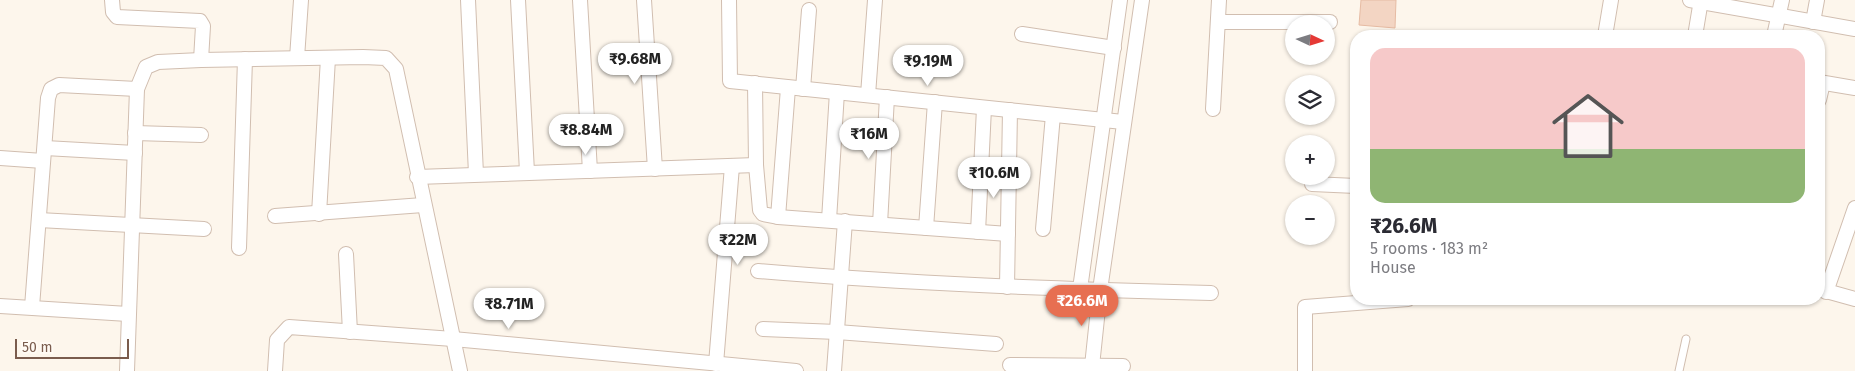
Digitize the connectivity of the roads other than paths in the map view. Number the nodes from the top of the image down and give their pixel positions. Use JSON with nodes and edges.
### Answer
{"nodes":[{"id":1,"x":112,"y":0,"type":"edge"},
{"id":2,"x":301,"y":0,"type":"edge"},
{"id":3,"x":468,"y":0,"type":"edge"},
{"id":4,"x":518,"y":0,"type":"edge"},
{"id":5,"x":580,"y":0,"type":"edge"},
{"id":6,"x":644,"y":0,"type":"edge"},
{"id":7,"x":729,"y":0,"type":"edge"},
{"id":8,"x":875,"y":0,"type":"edge"},
{"id":9,"x":1120,"y":0,"type":"edge"},
{"id":10,"x":1142,"y":0,"type":"edge"},
{"id":11,"x":1219,"y":0,"type":"edge"},
{"id":12,"x":1611,"y":0,"type":"edge"},
{"id":13,"x":1697,"y":0,"type":"edge"},
{"id":14,"x":1782,"y":0,"type":"edge"},
{"id":15,"x":1817,"y":0,"type":"edge"},
{"id":16,"x":809,"y":10,"type":"dead end"},
{"id":17,"x":1779,"y":15,"type":"junction"},
{"id":18,"x":1218,"y":22,"type":"junction"},
{"id":19,"x":1285,"y":22,"type":"edge"},
{"id":20,"x":1813,"y":22,"type":"junction"},
{"id":21,"x":1855,"y":29,"type":"edge"},
{"id":22,"x":1606,"y":30,"type":"edge"},
{"id":23,"x":1695,"y":30,"type":"edge"},
{"id":24,"x":1775,"y":30,"type":"edge"},
{"id":25,"x":1022,"y":34,"type":"dead end"},
{"id":26,"x":1114,"y":48,"type":"junction"},
{"id":27,"x":296,"y":58,"type":"junction"},
{"id":28,"x":328,"y":58,"type":"junction"},
{"id":29,"x":245,"y":59,"type":"junction"},
{"id":30,"x":201,"y":60,"type":"junction"},
{"id":31,"x":755,"y":83,"type":"junction"},
{"id":32,"x":1825,"y":83,"type":"edge"},
{"id":33,"x":788,"y":88,"type":"junction"},
{"id":34,"x":1855,"y":88,"type":"edge"},
{"id":35,"x":137,"y":89,"type":"junction"},
{"id":36,"x":803,"y":89,"type":"junction"},
{"id":37,"x":837,"y":92,"type":"junction"},
{"id":38,"x":868,"y":95,"type":"junction"},
{"id":39,"x":886,"y":97,"type":"junction"},
{"id":40,"x":935,"y":102,"type":"junction"},
{"id":41,"x":984,"y":108,"type":"junction"},
{"id":42,"x":1213,"y":109,"type":"dead end"},
{"id":43,"x":1010,"y":110,"type":"junction"},
{"id":44,"x":1053,"y":115,"type":"junction"},
{"id":45,"x":1103,"y":120,"type":"junction"},
{"id":46,"x":1123,"y":122,"type":"junction"},
{"id":47,"x":135,"y":133,"type":"junction"},
{"id":48,"x":202,"y":135,"type":"dead end"},
{"id":49,"x":135,"y":153,"type":"junction"},
{"id":50,"x":44,"y":154,"type":"junction"},
{"id":51,"x":0,"y":158,"type":"edge"},
{"id":52,"x":756,"y":165,"type":"junction"},
{"id":53,"x":732,"y":166,"type":"junction"},
{"id":54,"x":655,"y":169,"type":"junction"},
{"id":55,"x":590,"y":171,"type":"junction"},
{"id":56,"x":528,"y":172,"type":"junction"},
{"id":57,"x":476,"y":174,"type":"junction"},
{"id":58,"x":417,"y":177,"type":"junction"},
{"id":59,"x":1334,"y":185,"type":"edge"},
{"id":60,"x":1350,"y":186,"type":"edge"},
{"id":61,"x":423,"y":205,"type":"junction"},
{"id":62,"x":1855,"y":208,"type":"edge"},
{"id":63,"x":320,"y":214,"type":"junction"},
{"id":64,"x":275,"y":216,"type":"dead end"},
{"id":65,"x":778,"y":217,"type":"junction"},
{"id":66,"x":39,"y":220,"type":"junction"},
{"id":67,"x":829,"y":220,"type":"junction"},
{"id":68,"x":845,"y":221,"type":"junction"},
{"id":69,"x":880,"y":224,"type":"junction"},
{"id":70,"x":132,"y":226,"type":"junction"},
{"id":71,"x":926,"y":228,"type":"junction"},
{"id":72,"x":204,"y":229,"type":"dead end"},
{"id":73,"x":1043,"y":229,"type":"dead end"},
{"id":74,"x":978,"y":232,"type":"junction"},
{"id":75,"x":1008,"y":234,"type":"junction"},
{"id":76,"x":1850,"y":238,"type":"edge"},
{"id":77,"x":239,"y":248,"type":"dead end"},
{"id":78,"x":346,"y":254,"type":"dead end"},
{"id":79,"x":758,"y":271,"type":"dead end"},
{"id":80,"x":841,"y":278,"type":"junction"},
{"id":81,"x":1825,"y":284,"type":"edge"},
{"id":82,"x":1007,"y":287,"type":"junction"},
{"id":83,"x":1080,"y":290,"type":"junction"},
{"id":84,"x":1100,"y":290,"type":"junction"},
{"id":85,"x":1825,"y":291,"type":"edge"},
{"id":86,"x":1211,"y":293,"type":"dead end"},
{"id":87,"x":1855,"y":299,"type":"edge"},
{"id":88,"x":1350,"y":304,"type":"edge"},
{"id":89,"x":0,"y":306,"type":"edge"},
{"id":90,"x":32,"y":307,"type":"junction"},
{"id":91,"x":128,"y":314,"type":"junction"},
{"id":92,"x":763,"y":329,"type":"dead end"},
{"id":93,"x":350,"y":332,"type":"junction"},
{"id":94,"x":837,"y":332,"type":"junction"},
{"id":95,"x":453,"y":339,"type":"junction"},
{"id":96,"x":1686,"y":339,"type":"dead end"},
{"id":97,"x":996,"y":344,"type":"dead end"},
{"id":98,"x":716,"y":364,"type":"junction"},
{"id":99,"x":1010,"y":365,"type":"dead end"},
{"id":100,"x":1092,"y":366,"type":"junction"},
{"id":101,"x":1123,"y":366,"type":"dead end"},
{"id":102,"x":127,"y":371,"type":"edge"},
{"id":103,"x":275,"y":371,"type":"edge"},
{"id":104,"x":460,"y":371,"type":"edge"},
{"id":105,"x":796,"y":371,"type":"edge"},
{"id":106,"x":834,"y":371,"type":"edge"},
{"id":107,"x":1305,"y":371,"type":"edge"},
{"id":108,"x":1679,"y":371,"type":"edge"}],
"edges":[{"from":1,"to":30,"type":"street"},
{"from":2,"to":27,"type":"street"},
{"from":3,"to":57,"type":"street"},
{"from":4,"to":56,"type":"street"},
{"from":5,"to":55,"type":"street"},
{"from":6,"to":54,"type":"street"},
{"from":7,"to":31,"type":"street"},
{"from":8,"to":38,"type":"street"},
{"from":9,"to":26,"type":"street"},
{"from":10,"to":46,"type":"street"},
{"from":11,"to":18,"type":"street"},
{"from":12,"to":22,"type":"street"},
{"from":13,"to":17,"type":"street"},
{"from":13,"to":23,"type":"street"},
{"from":14,"to":17,"type":"street"},
{"from":15,"to":20,"type":"street"},
{"from":16,"to":36,"type":"street"},
{"from":17,"to":20,"type":"street"},
{"from":17,"to":24,"type":"street"},
{"from":18,"to":19,"type":"street"},
{"from":18,"to":42,"type":"street"},
{"from":20,"to":21,"type":"street"},
{"from":25,"to":26,"type":"street"},
{"from":26,"to":45,"type":"street"},
{"from":27,"to":28,"type":"street"},
{"from":27,"to":29,"type":"street"},
{"from":28,"to":58,"type":"street"},
{"from":28,"to":63,"type":"street"},
{"from":29,"to":30,"type":"street"},
{"from":29,"to":77,"type":"street"},
{"from":30,"to":35,"type":"street"},
{"from":31,"to":33,"type":"street"},
{"from":31,"to":52,"type":"street"},
{"from":32,"to":34,"type":"street"},
{"from":33,"to":36,"type":"street"},
{"from":33,"to":65,"type":"street"},
{"from":35,"to":47,"type":"street"},
{"from":35,"to":50,"type":"street"},
{"from":36,"to":37,"type":"street"},
{"from":37,"to":38,"type":"street"},
{"from":37,"to":67,"type":"street"},
{"from":38,"to":39,"type":"street"},
{"from":39,"to":40,"type":"street"},
{"from":39,"to":69,"type":"street"},
{"from":40,"to":41,"type":"street"},
{"from":40,"to":71,"type":"street"},
{"from":41,"to":43,"type":"street"},
{"from":41,"to":74,"type":"street"},
{"from":43,"to":44,"type":"street"},
{"from":43,"to":75,"type":"street"},
{"from":44,"to":45,"type":"street"},
{"from":44,"to":73,"type":"street"},
{"from":45,"to":46,"type":"street"},
{"from":45,"to":83,"type":"street"},
{"from":46,"to":84,"type":"street"},
{"from":47,"to":48,"type":"street"},
{"from":47,"to":49,"type":"street"},
{"from":49,"to":50,"type":"street"},
{"from":49,"to":70,"type":"street"},
{"from":50,"to":51,"type":"street"},
{"from":50,"to":66,"type":"street"},
{"from":52,"to":53,"type":"street"},
{"from":52,"to":65,"type":"street"},
{"from":53,"to":54,"type":"street"},
{"from":53,"to":98,"type":"street"},
{"from":54,"to":55,"type":"street"},
{"from":55,"to":56,"type":"street"},
{"from":56,"to":57,"type":"street"},
{"from":57,"to":58,"type":"street"},
{"from":58,"to":61,"type":"street"},
{"from":59,"to":60,"type":"street"},
{"from":61,"to":63,"type":"street"},
{"from":61,"to":95,"type":"street"},
{"from":62,"to":76,"type":"street"},
{"from":63,"to":64,"type":"street"},
{"from":65,"to":67,"type":"street"},
{"from":66,"to":70,"type":"street"},
{"from":66,"to":90,"type":"street"},
{"from":67,"to":68,"type":"street"},
{"from":68,"to":69,"type":"street"},
{"from":68,"to":80,"type":"street"},
{"from":69,"to":71,"type":"street"},
{"from":70,"to":72,"type":"street"},
{"from":70,"to":91,"type":"street"},
{"from":71,"to":74,"type":"street"},
{"from":74,"to":75,"type":"street"},
{"from":75,"to":82,"type":"street"},
{"from":76,"to":81,"type":"street"},
{"from":78,"to":93,"type":"street"},
{"from":79,"to":80,"type":"street"},
{"from":80,"to":82,"type":"street"},
{"from":80,"to":94,"type":"street"},
{"from":82,"to":83,"type":"street"},
{"from":83,"to":84,"type":"street"},
{"from":84,"to":86,"type":"street"},
{"from":84,"to":100,"type":"street"},
{"from":85,"to":87,"type":"street"},
{"from":88,"to":107,"type":"street"},
{"from":89,"to":90,"type":"street"},
{"from":90,"to":91,"type":"street"},
{"from":91,"to":102,"type":"street"},
{"from":92,"to":94,"type":"street"},
{"from":93,"to":95,"type":"street"},
{"from":93,"to":103,"type":"street"},
{"from":94,"to":97,"type":"street"},
{"from":94,"to":106,"type":"street"},
{"from":95,"to":98,"type":"street"},
{"from":95,"to":104,"type":"street"},
{"from":96,"to":108,"type":"lane"},
{"from":98,"to":105,"type":"street"},
{"from":99,"to":100,"type":"street"},
{"from":100,"to":101,"type":"street"}]}
